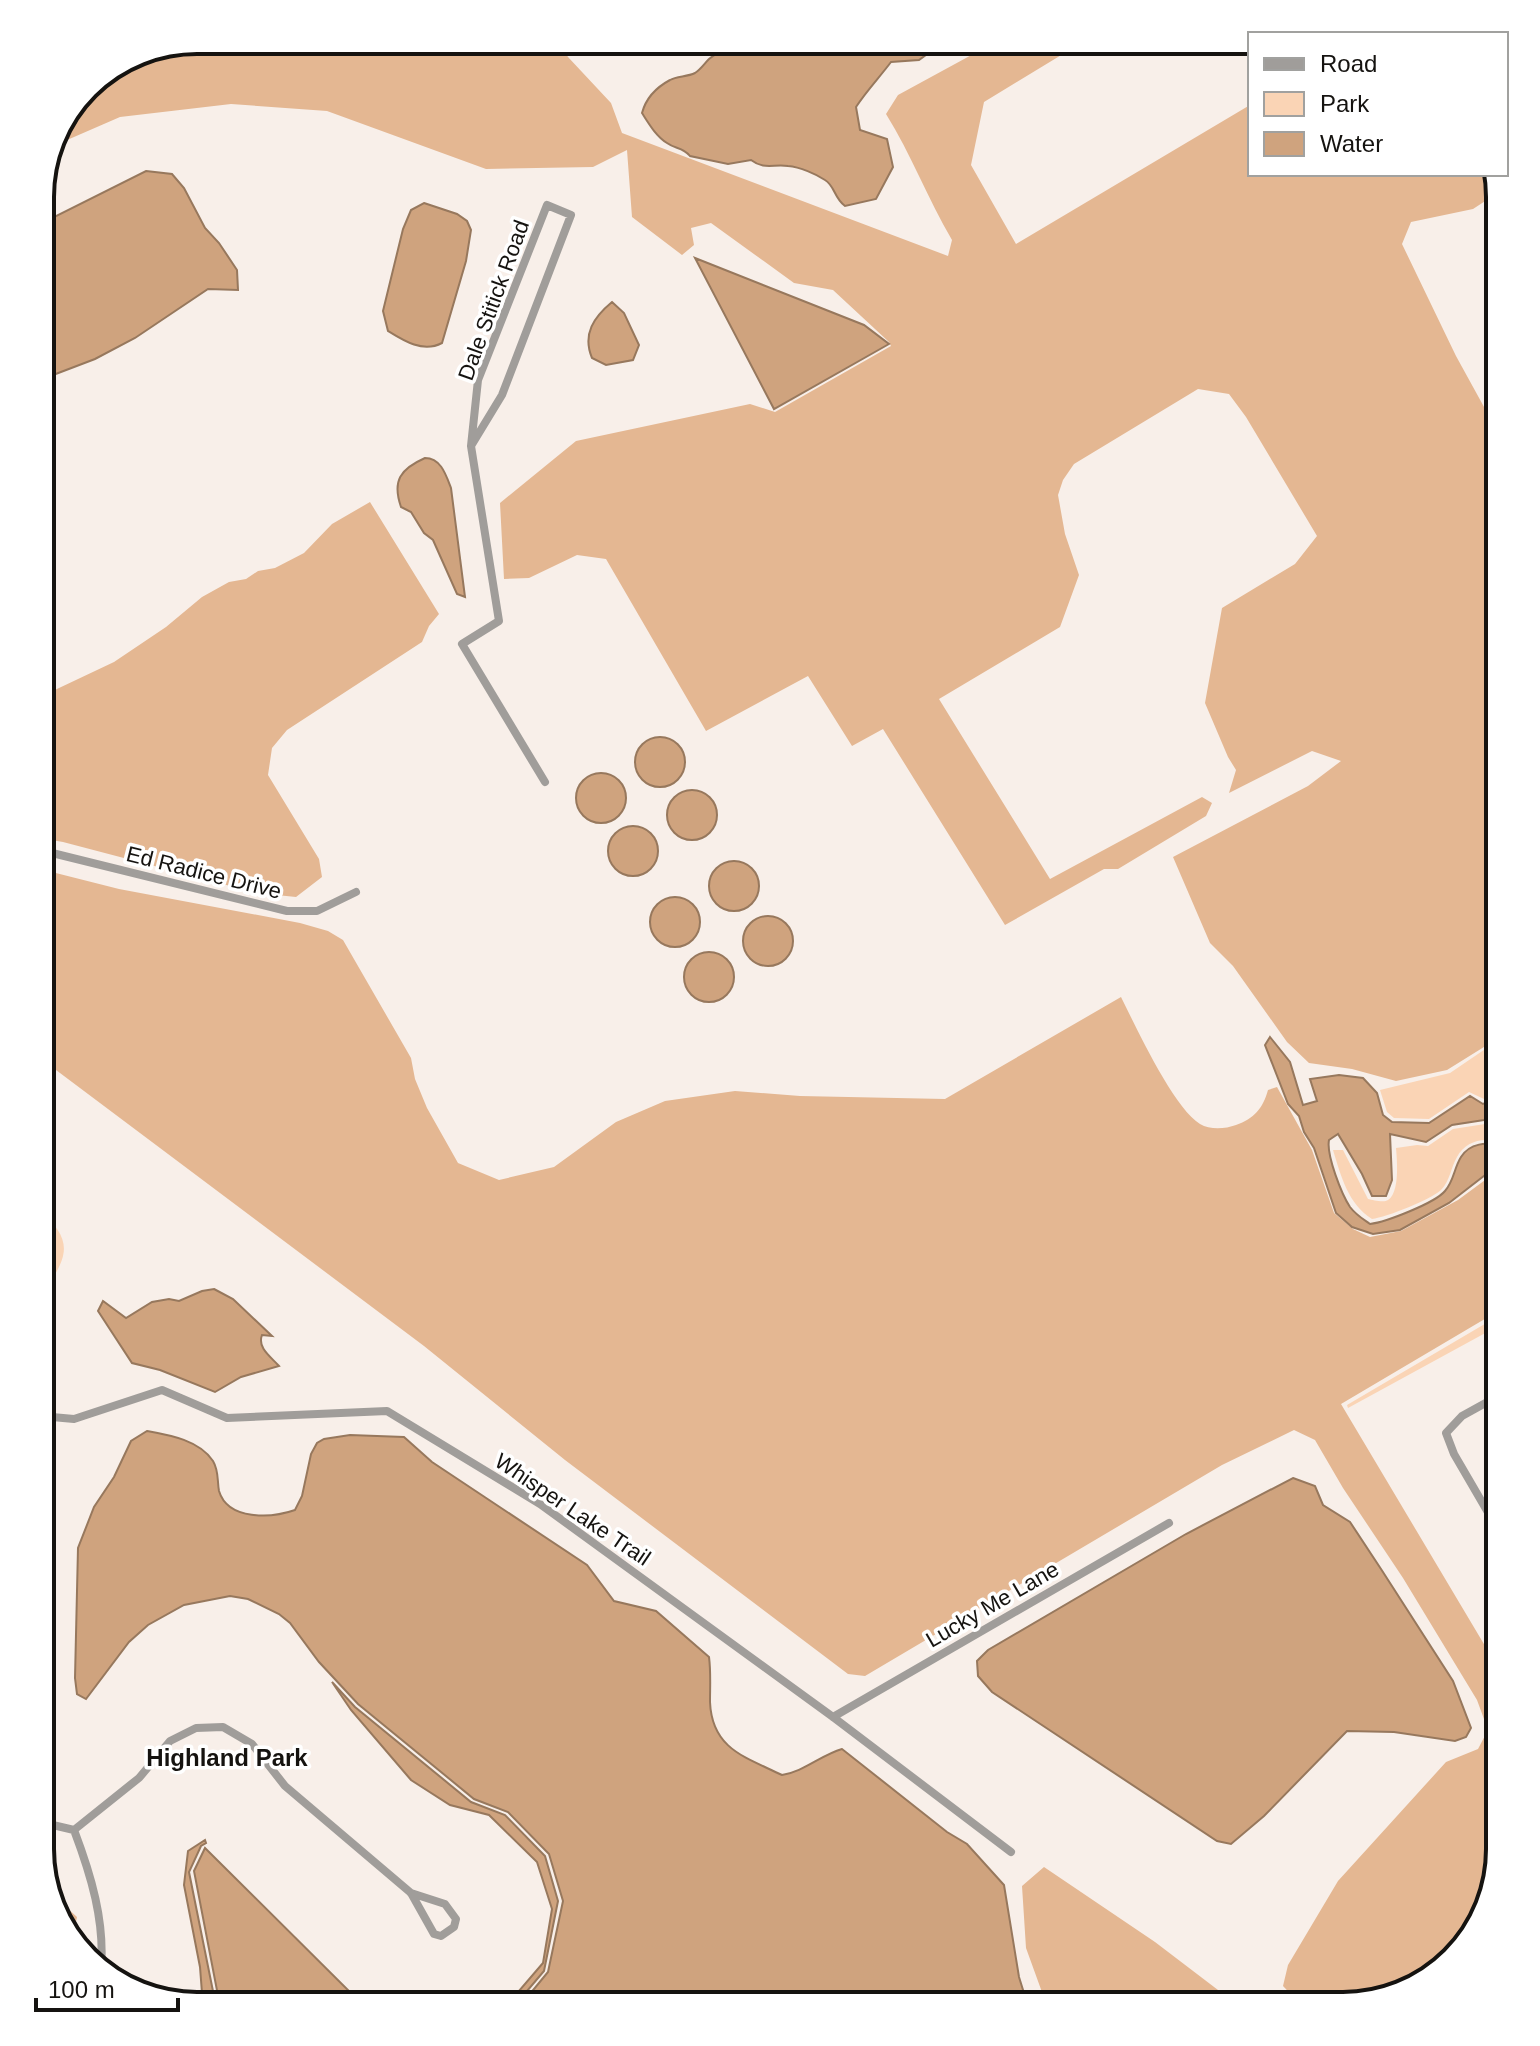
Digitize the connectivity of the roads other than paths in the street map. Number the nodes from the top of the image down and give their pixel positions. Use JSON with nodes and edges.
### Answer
{"nodes":[{"id":1,"x":471,"y":446,"type":"junction"},
{"id":2,"x":545,"y":782,"type":"dead end"},
{"id":3,"x":54,"y":853,"type":"edge"},
{"id":4,"x":356,"y":892,"type":"dead end"},
{"id":5,"x":1486,"y":1403,"type":"edge"},
{"id":6,"x":54,"y":1417,"type":"edge"},
{"id":7,"x":1486,"y":1509,"type":"edge"},
{"id":8,"x":1169,"y":1523,"type":"dead end"},
{"id":9,"x":833,"y":1717,"type":"junction"},
{"id":10,"x":54,"y":1825,"type":"edge"},
{"id":11,"x":74,"y":1830,"type":"junction"},
{"id":12,"x":1011,"y":1852,"type":"dead end"},
{"id":13,"x":411,"y":1893,"type":"junction"},
{"id":14,"x":101,"y":1954,"type":"edge"}],
"edges":[{"from":1,"to":1,"type":"street","name":"Dale Stitick Road"},
{"from":1,"to":2,"type":"street","name":"Dale Stitick Road"},
{"from":3,"to":4,"type":"street","name":"Ed Radice Drive"},
{"from":5,"to":7,"type":"street"},
{"from":6,"to":9,"type":"street","name":"Whisper Lake Trail"},
{"from":8,"to":9,"type":"street","name":"Lucky Me Lane"},
{"from":9,"to":12,"type":"street","name":"Whisper Lake Trail"},
{"from":10,"to":11,"type":"street"},
{"from":11,"to":13,"type":"street"},
{"from":11,"to":14,"type":"street"},
{"from":13,"to":13,"type":"street"}]}
